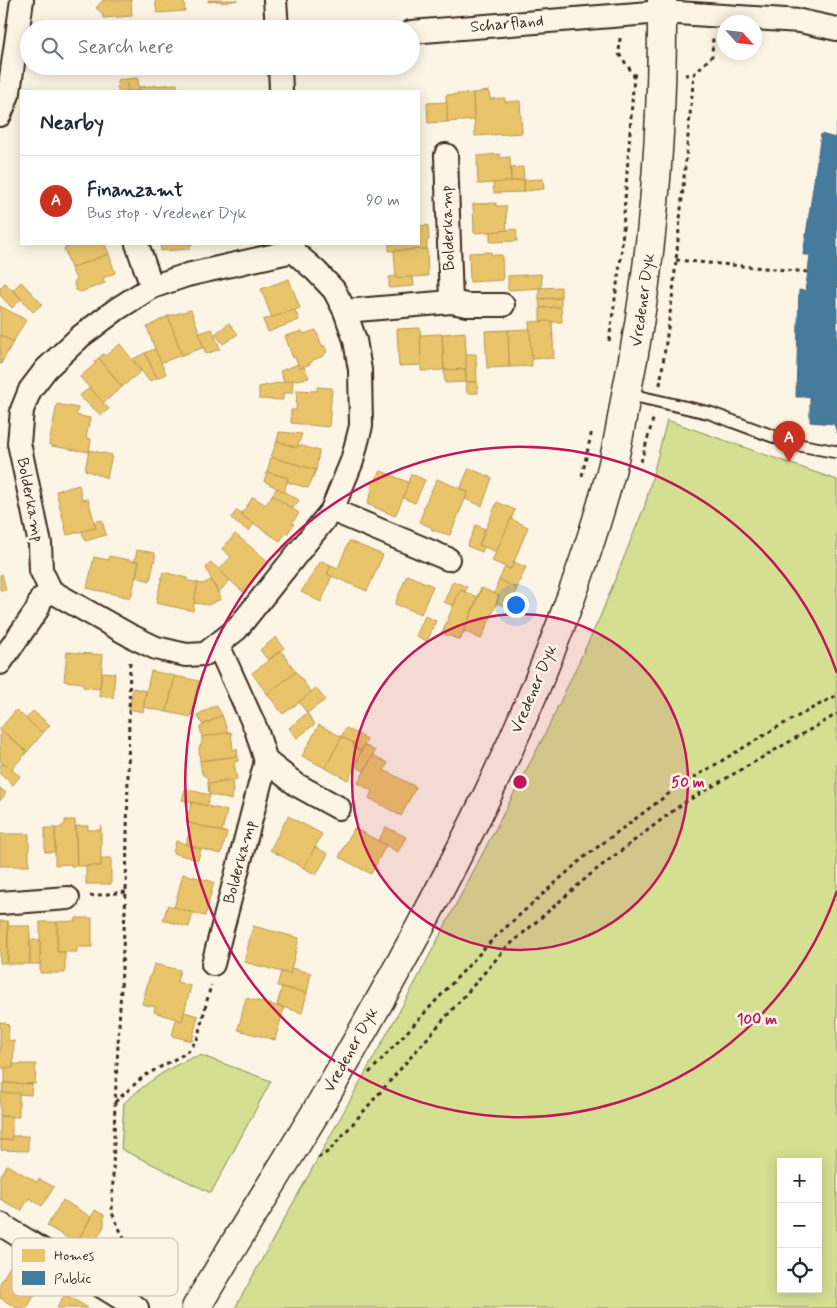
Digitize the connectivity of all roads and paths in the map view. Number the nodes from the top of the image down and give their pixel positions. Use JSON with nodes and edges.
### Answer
{"nodes":[{"id":1,"x":22,"y":0,"type":"edge"},
{"id":2,"x":275,"y":0,"type":"edge"},
{"id":3,"x":662,"y":6,"type":"edge"},
{"id":4,"x":276,"y":20,"type":"edge"},
{"id":5,"x":837,"y":29,"type":"edge"},
{"id":6,"x":420,"y":31,"type":"edge"},
{"id":7,"x":14,"y":66,"type":"edge"},
{"id":8,"x":280,"y":75,"type":"edge"},
{"id":9,"x":634,"y":75,"type":"dead end"},
{"id":10,"x":281,"y":90,"type":"edge"},
{"id":11,"x":0,"y":115,"type":"edge"},
{"id":12,"x":446,"y":155,"type":"dead end"},
{"id":13,"x":137,"y":245,"type":"edge"},
{"id":14,"x":293,"y":247,"type":"edge"},
{"id":15,"x":676,"y":260,"type":"dead end"},
{"id":16,"x":808,"y":272,"type":"dead end"},
{"id":17,"x":152,"y":287,"type":"junction"},
{"id":18,"x":451,"y":302,"type":"junction"},
{"id":19,"x":503,"y":306,"type":"dead end"},
{"id":20,"x":345,"y":311,"type":"junction"},
{"id":21,"x":608,"y":343,"type":"dead end"},
{"id":22,"x":626,"y":394,"type":"junction"},
{"id":23,"x":593,"y":428,"type":"dead end"},
{"id":24,"x":837,"y":452,"type":"edge"},
{"id":25,"x":580,"y":484,"type":"dead end"},
{"id":26,"x":332,"y":510,"type":"junction"},
{"id":27,"x":448,"y":559,"type":"dead end"},
{"id":28,"x":51,"y":591,"type":"junction"},
{"id":29,"x":131,"y":636,"type":"junction"},
{"id":30,"x":218,"y":645,"type":"junction"},
{"id":31,"x":0,"y":663,"type":"edge"},
{"id":32,"x":837,"y":695,"type":"edge"},
{"id":33,"x":837,"y":714,"type":"edge"},
{"id":34,"x":266,"y":761,"type":"junction"},
{"id":35,"x":339,"y":808,"type":"dead end"},
{"id":36,"x":126,"y":892,"type":"junction"},
{"id":37,"x":68,"y":898,"type":"joint"},
{"id":38,"x":0,"y":903,"type":"edge"},
{"id":39,"x":213,"y":964,"type":"joint"},
{"id":40,"x":367,"y":1076,"type":"dead end"},
{"id":41,"x":115,"y":1102,"type":"junction"},
{"id":42,"x":315,"y":1159,"type":"dead end"},
{"id":43,"x":0,"y":1224,"type":"edge"},
{"id":44,"x":23,"y":1238,"type":"edge"},
{"id":45,"x":124,"y":1238,"type":"edge"},
{"id":46,"x":116,"y":1296,"type":"edge"},
{"id":47,"x":129,"y":1304,"type":"edge"},
{"id":48,"x":196,"y":1308,"type":"edge"}],
"edges":[{"from":1,"to":7,"type":"street"},
{"from":2,"to":4,"type":"street"},
{"from":3,"to":5,"type":"street","name":"Scharfland"},
{"from":3,"to":6,"type":"street","name":"Scharfland"},
{"from":3,"to":22,"type":"main road","name":"Vredener Dyk"},
{"from":7,"to":11,"type":"street"},
{"from":8,"to":10,"type":"street"},
{"from":9,"to":21,"type":"path"},
{"from":12,"to":18,"type":"street","name":"Bolderkamp"},
{"from":13,"to":17,"type":"street"},
{"from":14,"to":17,"type":"street","name":"Bolderkamp"},
{"from":14,"to":20,"type":"street","name":"Bolderkamp"},
{"from":15,"to":16,"type":"path"},
{"from":17,"to":28,"type":"street","name":"Bolderkamp"},
{"from":18,"to":19,"type":"street"},
{"from":18,"to":20,"type":"street"},
{"from":20,"to":26,"type":"street","name":"Bolderkamp"},
{"from":22,"to":24,"type":"lane"},
{"from":22,"to":48,"type":"main road","name":"Vredener Dyk"},
{"from":23,"to":25,"type":"path"},
{"from":26,"to":27,"type":"street"},
{"from":26,"to":30,"type":"street","name":"Bolderkamp"},
{"from":28,"to":29,"type":"street","name":"Bolderkamp"},
{"from":28,"to":31,"type":"street"},
{"from":29,"to":30,"type":"street","name":"Bolderkamp"},
{"from":29,"to":36,"type":"path"},
{"from":30,"to":34,"type":"street"},
{"from":32,"to":40,"type":"path"},
{"from":33,"to":42,"type":"path"},
{"from":34,"to":35,"type":"street"},
{"from":34,"to":39,"type":"street","name":"Bolderkamp"},
{"from":36,"to":37,"type":"path"},
{"from":36,"to":41,"type":"path"},
{"from":37,"to":38,"type":"street"},
{"from":39,"to":41,"type":"path"},
{"from":41,"to":45,"type":"path"},
{"from":43,"to":44,"type":"street"},
{"from":46,"to":47,"type":"street"}]}
